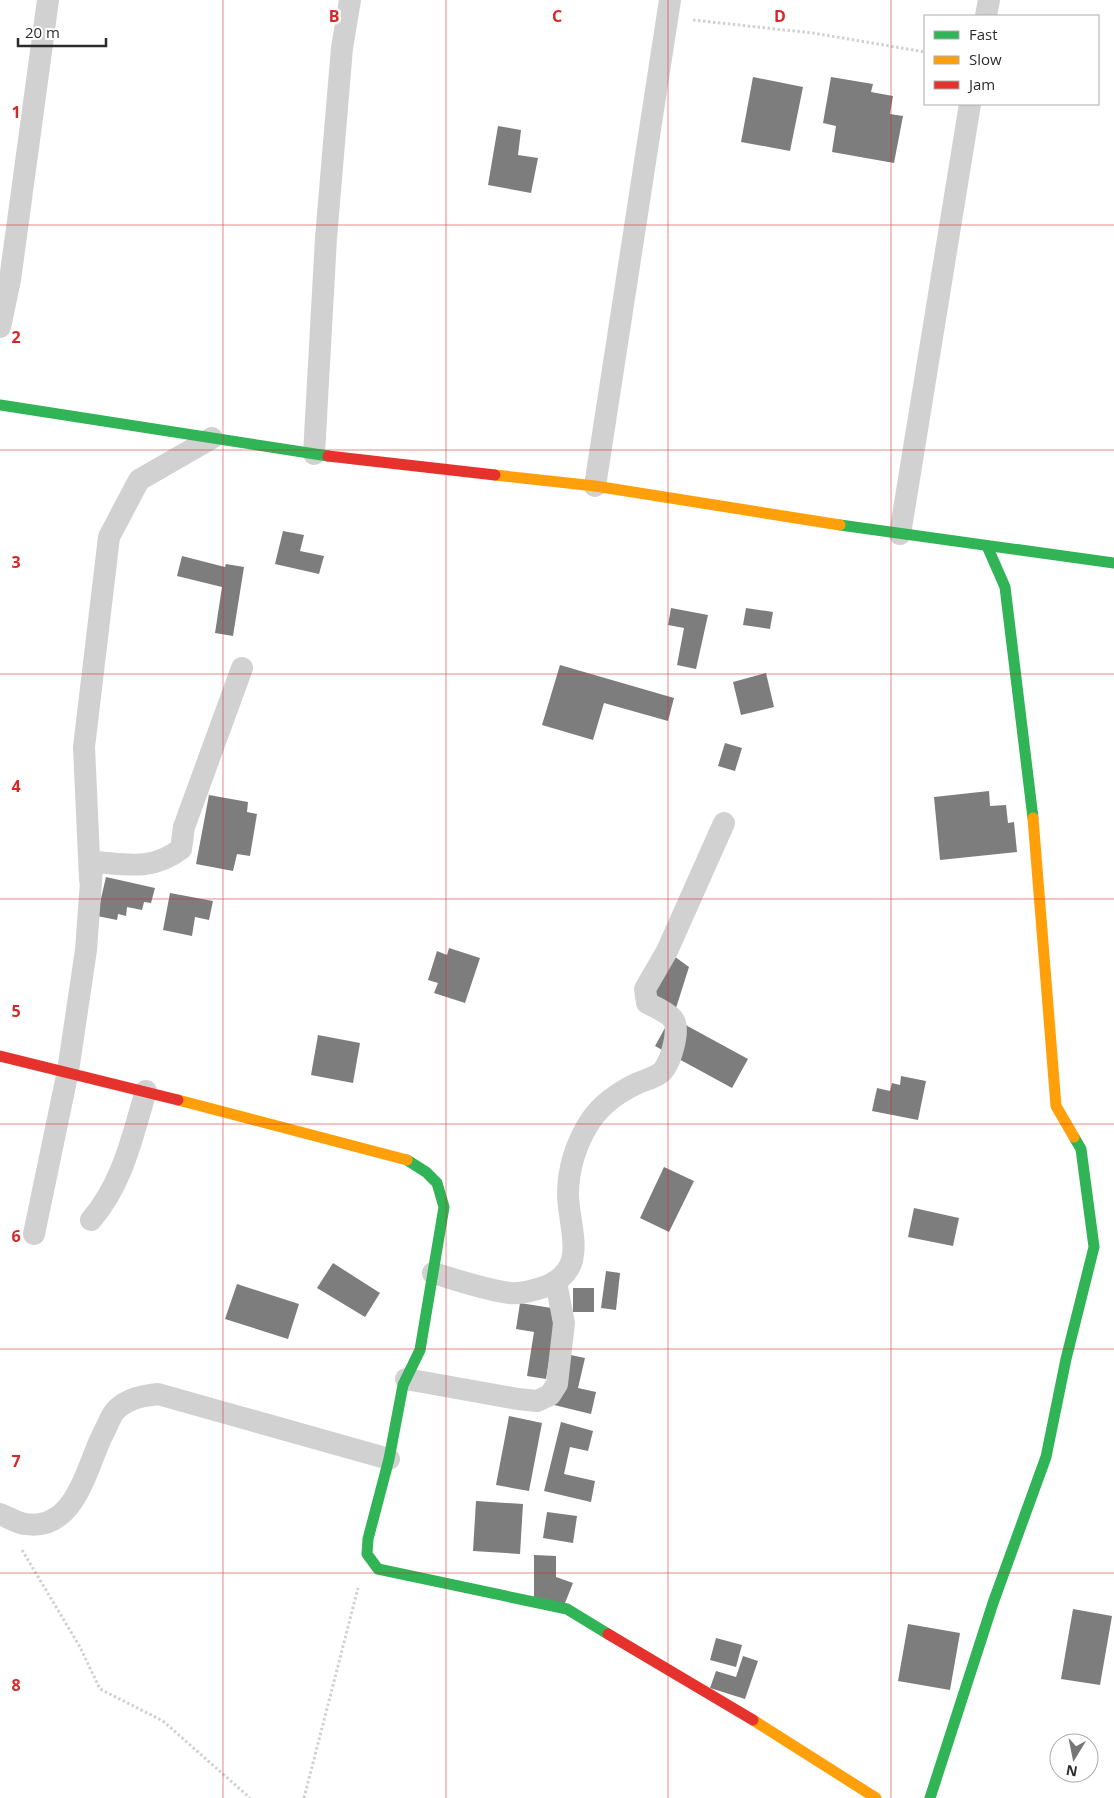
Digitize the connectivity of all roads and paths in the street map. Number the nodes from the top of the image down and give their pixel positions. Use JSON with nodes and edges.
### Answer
{"nodes":[{"id":1,"x":48,"y":0,"type":"edge"},
{"id":2,"x":350,"y":0,"type":"edge"},
{"id":3,"x":989,"y":0,"type":"edge"},
{"id":4,"x":669,"y":9,"type":"edge"},
{"id":5,"x":986,"y":15,"type":"edge"},
{"id":6,"x":924,"y":52,"type":"edge"},
{"id":7,"x":970,"y":105,"type":"edge"},
{"id":8,"x":0,"y":327,"type":"edge"},
{"id":9,"x":0,"y":405,"type":"edge"},
{"id":10,"x":212,"y":438,"type":"junction"},
{"id":11,"x":314,"y":454,"type":"junction"},
{"id":12,"x":594,"y":486,"type":"junction"},
{"id":13,"x":900,"y":534,"type":"junction"},
{"id":14,"x":987,"y":546,"type":"junction"},
{"id":15,"x":1114,"y":563,"type":"edge"},
{"id":16,"x":242,"y":668,"type":"dead end"},
{"id":17,"x":724,"y":824,"type":"dead end"},
{"id":18,"x":90,"y":881,"type":"junction"},
{"id":19,"x":0,"y":1056,"type":"edge"},
{"id":20,"x":68,"y":1071,"type":"junction"},
{"id":21,"x":146,"y":1091,"type":"junction"},
{"id":22,"x":92,"y":1220,"type":"dead end"},
{"id":23,"x":34,"y":1234,"type":"dead end"},
{"id":24,"x":433,"y":1273,"type":"junction"},
{"id":25,"x":556,"y":1282,"type":"junction"},
{"id":26,"x":406,"y":1378,"type":"junction"},
{"id":27,"x":388,"y":1459,"type":"junction"},
{"id":28,"x":0,"y":1514,"type":"edge"},
{"id":29,"x":22,"y":1549,"type":"dead end"},
{"id":30,"x":367,"y":1554,"type":"junction"},
{"id":31,"x":250,"y":1798,"type":"edge"},
{"id":32,"x":304,"y":1798,"type":"edge"},
{"id":33,"x":876,"y":1798,"type":"edge"},
{"id":34,"x":930,"y":1798,"type":"edge"}],
"edges":[{"from":1,"to":8,"type":"street"},
{"from":2,"to":11,"type":"street"},
{"from":3,"to":5,"type":"street"},
{"from":4,"to":6,"type":"path"},
{"from":4,"to":12,"type":"street"},
{"from":7,"to":13,"type":"street"},
{"from":9,"to":10,"type":"street"},
{"from":10,"to":11,"type":"street"},
{"from":10,"to":18,"type":"street"},
{"from":11,"to":12,"type":"street"},
{"from":12,"to":13,"type":"street"},
{"from":13,"to":14,"type":"street"},
{"from":14,"to":15,"type":"street"},
{"from":14,"to":34,"type":"street"},
{"from":16,"to":18,"type":"street"},
{"from":17,"to":25,"type":"street"},
{"from":18,"to":20,"type":"street"},
{"from":19,"to":20,"type":"street"},
{"from":20,"to":21,"type":"street"},
{"from":20,"to":23,"type":"street"},
{"from":21,"to":22,"type":"street"},
{"from":21,"to":24,"type":"street"},
{"from":24,"to":25,"type":"street"},
{"from":24,"to":26,"type":"street"},
{"from":25,"to":26,"type":"street"},
{"from":26,"to":27,"type":"street"},
{"from":27,"to":28,"type":"street"},
{"from":27,"to":30,"type":"street"},
{"from":29,"to":31,"type":"path"},
{"from":30,"to":32,"type":"path"},
{"from":30,"to":33,"type":"street"}]}
